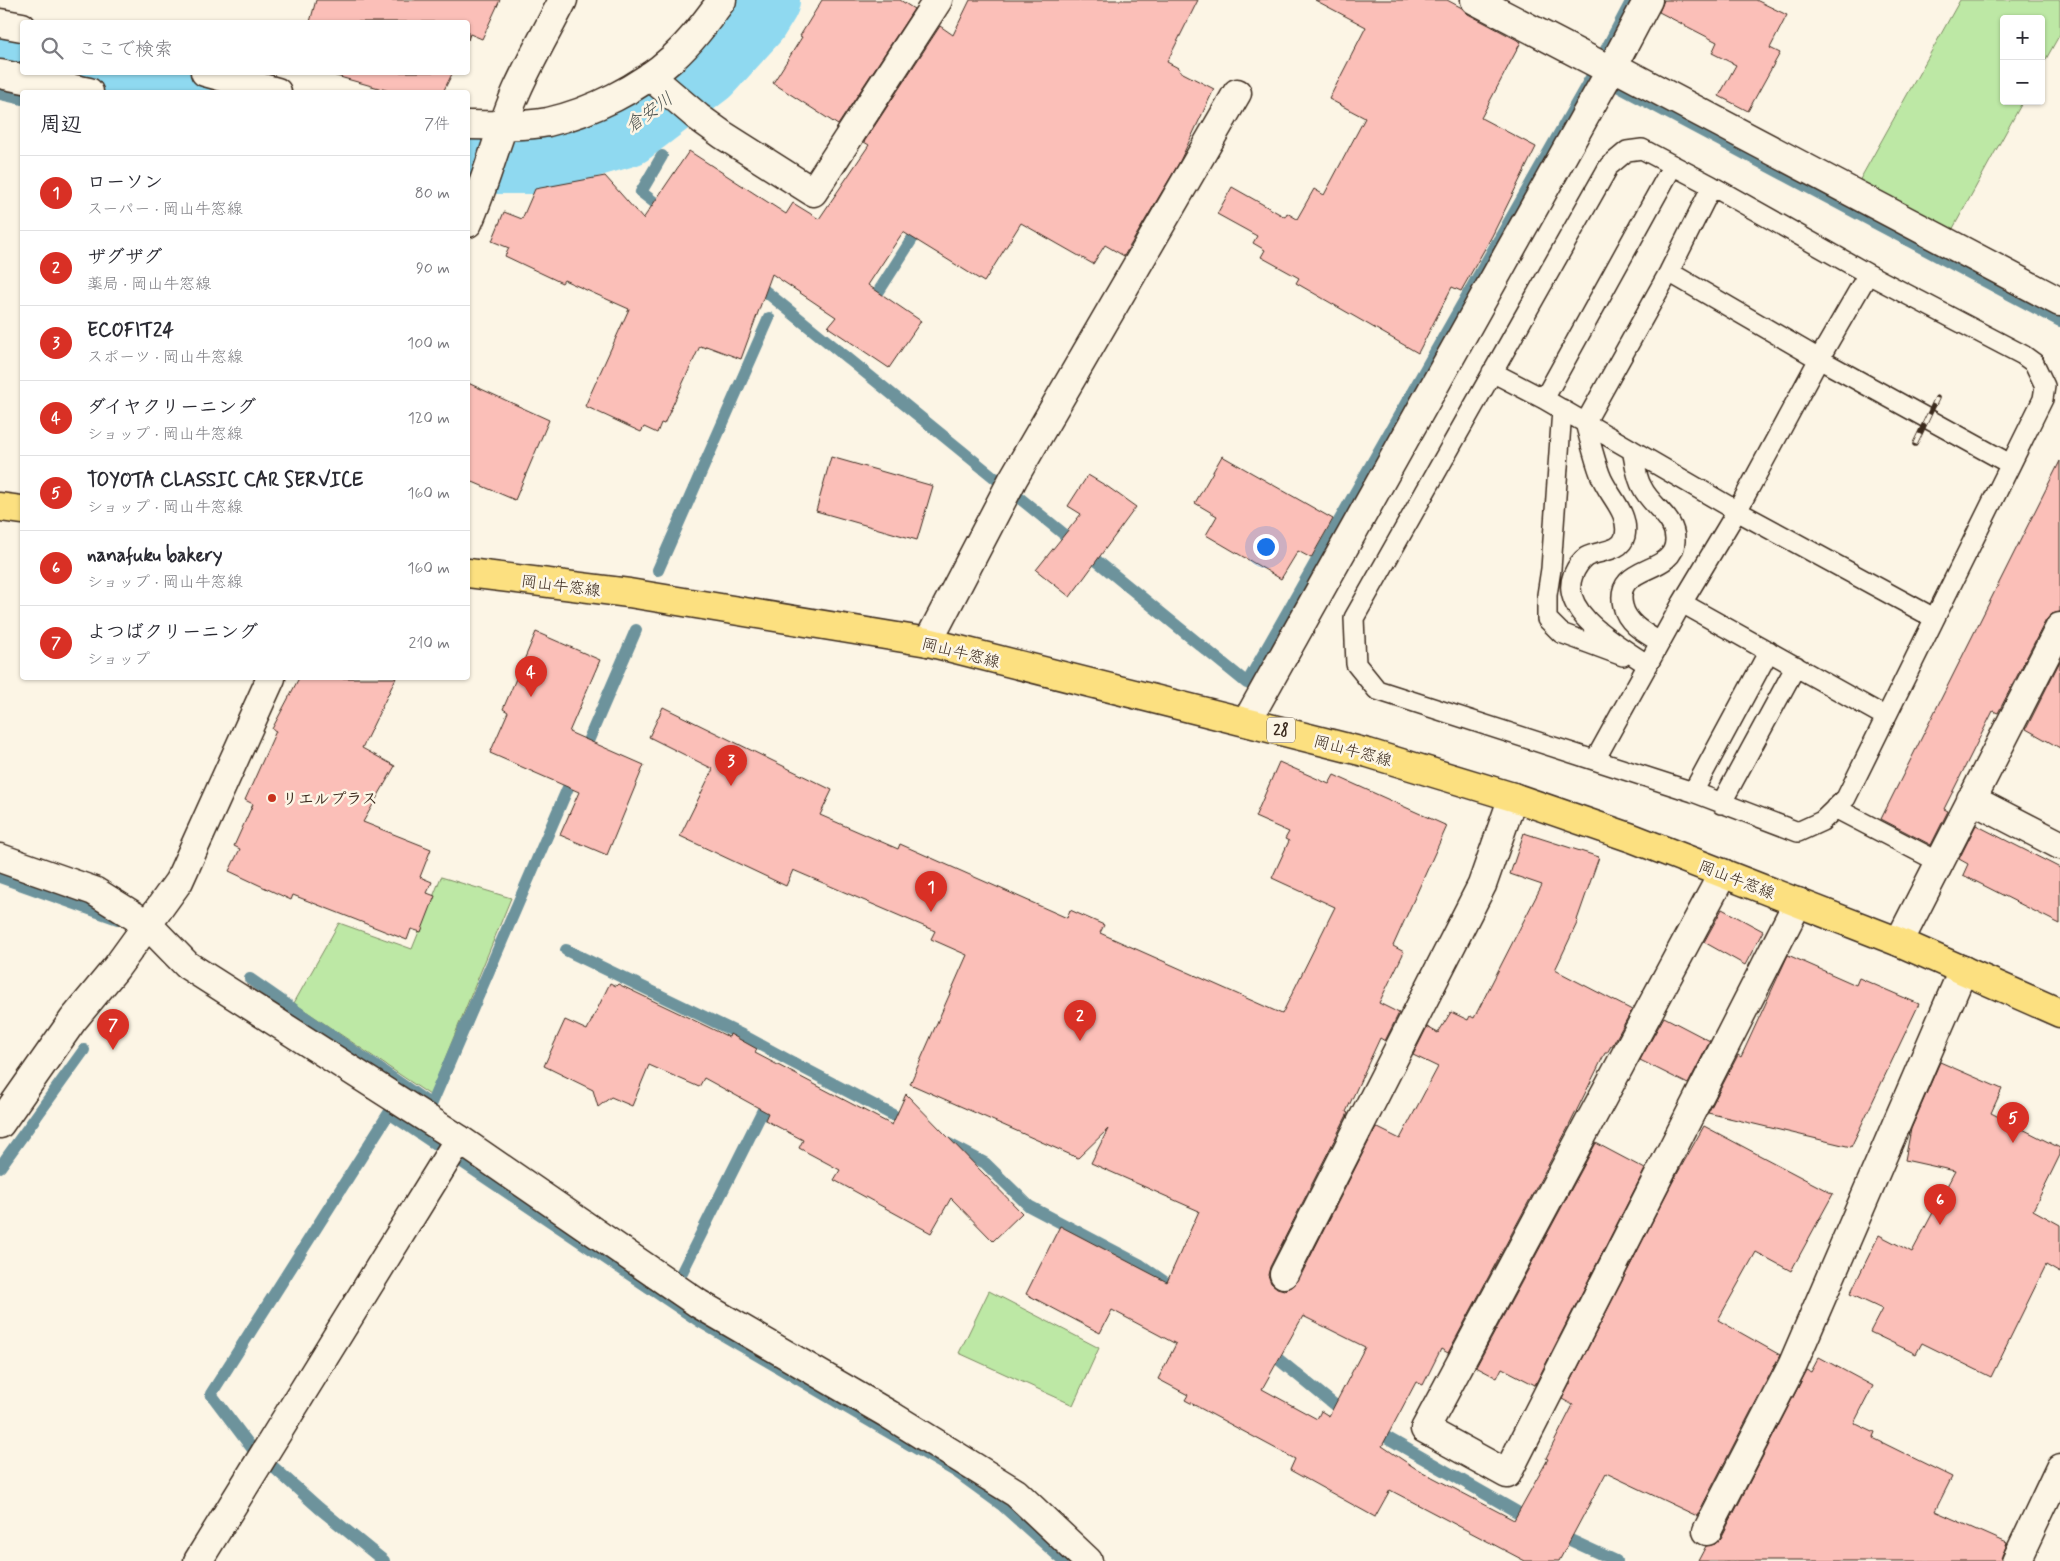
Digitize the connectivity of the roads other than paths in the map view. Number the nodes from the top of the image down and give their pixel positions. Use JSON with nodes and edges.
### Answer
{"nodes":[{"id":1,"x":563,"y":0,"type":"edge"},
{"id":2,"x":722,"y":0,"type":"edge"},
{"id":3,"x":938,"y":0,"type":"edge"},
{"id":4,"x":1475,"y":0,"type":"edge"},
{"id":5,"x":1648,"y":0,"type":"edge"},
{"id":6,"x":0,"y":23,"type":"edge"},
{"id":7,"x":20,"y":27,"type":"edge"},
{"id":8,"x":1604,"y":72,"type":"junction"},
{"id":9,"x":0,"y":74,"type":"edge"},
{"id":10,"x":216,"y":75,"type":"edge"},
{"id":11,"x":655,"y":80,"type":"junction"},
{"id":12,"x":79,"y":90,"type":"edge"},
{"id":13,"x":270,"y":90,"type":"edge"},
{"id":14,"x":1237,"y":93,"type":"dead end"},
{"id":15,"x":470,"y":125,"type":"edge"},
{"id":16,"x":501,"y":132,"type":"junction"},
{"id":17,"x":1673,"y":165,"type":"junction"},
{"id":18,"x":479,"y":185,"type":"edge"},
{"id":19,"x":1712,"y":186,"type":"junction"},
{"id":20,"x":470,"y":217,"type":"edge"},
{"id":21,"x":1669,"y":272,"type":"junction"},
{"id":22,"x":1868,"y":274,"type":"junction"},
{"id":23,"x":2060,"y":302,"type":"edge"},
{"id":24,"x":1819,"y":359,"type":"junction"},
{"id":25,"x":1492,"y":372,"type":"junction"},
{"id":26,"x":1544,"y":399,"type":"junction"},
{"id":27,"x":1562,"y":410,"type":"junction"},
{"id":28,"x":1585,"y":423,"type":"junction"},
{"id":29,"x":1632,"y":450,"type":"junction"},
{"id":30,"x":2010,"y":464,"type":"junction"},
{"id":31,"x":0,"y":507,"type":"edge"},
{"id":32,"x":20,"y":510,"type":"edge"},
{"id":33,"x":1737,"y":511,"type":"junction"},
{"id":34,"x":470,"y":573,"type":"edge"},
{"id":35,"x":1682,"y":602,"type":"junction"},
{"id":36,"x":1934,"y":618,"type":"junction"},
{"id":37,"x":2060,"y":627,"type":"edge"},
{"id":38,"x":928,"y":642,"type":"junction"},
{"id":39,"x":1660,"y":642,"type":"junction"},
{"id":40,"x":1769,"y":650,"type":"junction"},
{"id":41,"x":1648,"y":665,"type":"junction"},
{"id":42,"x":1796,"y":666,"type":"junction"},
{"id":43,"x":270,"y":680,"type":"edge"},
{"id":44,"x":1886,"y":717,"type":"junction"},
{"id":45,"x":1247,"y":722,"type":"junction"},
{"id":46,"x":1595,"y":760,"type":"junction"},
{"id":47,"x":1693,"y":792,"type":"junction"},
{"id":48,"x":1513,"y":797,"type":"junction"},
{"id":49,"x":1971,"y":799,"type":"junction"},
{"id":50,"x":1720,"y":804,"type":"junction"},
{"id":51,"x":1835,"y":808,"type":"junction"},
{"id":52,"x":2060,"y":845,"type":"edge"},
{"id":53,"x":0,"y":858,"type":"edge"},
{"id":54,"x":1939,"y":862,"type":"junction"},
{"id":55,"x":1723,"y":873,"type":"junction"},
{"id":56,"x":1798,"y":902,"type":"junction"},
{"id":57,"x":147,"y":924,"type":"junction"},
{"id":58,"x":1899,"y":942,"type":"junction"},
{"id":59,"x":1963,"y":970,"type":"junction"},
{"id":60,"x":2060,"y":1013,"type":"edge"},
{"id":61,"x":0,"y":1124,"type":"edge"},
{"id":62,"x":453,"y":1149,"type":"junction"},
{"id":63,"x":1284,"y":1274,"type":"dead end"},
{"id":64,"x":2060,"y":1468,"type":"edge"},
{"id":65,"x":1707,"y":1531,"type":"dead end"},
{"id":66,"x":198,"y":1561,"type":"edge"},
{"id":67,"x":1088,"y":1561,"type":"edge"},
{"id":68,"x":2016,"y":1561,"type":"edge"}],
"edges":[{"from":1,"to":16,"type":"street"},
{"from":2,"to":11,"type":"street"},
{"from":3,"to":11,"type":"street"},
{"from":4,"to":8,"type":"street"},
{"from":5,"to":8,"type":"street"},
{"from":6,"to":7,"type":"street"},
{"from":8,"to":23,"type":"street"},
{"from":8,"to":45,"type":"street"},
{"from":9,"to":12,"type":"street"},
{"from":10,"to":13,"type":"street"},
{"from":11,"to":16,"type":"street"},
{"from":14,"to":38,"type":"street"},
{"from":15,"to":16,"type":"street"},
{"from":16,"to":18,"type":"street"},
{"from":17,"to":19,"type":"lane"},
{"from":17,"to":25,"type":"lane"},
{"from":17,"to":26,"type":"lane"},
{"from":18,"to":20,"type":"street"},
{"from":19,"to":21,"type":"lane"},
{"from":19,"to":22,"type":"lane"},
{"from":21,"to":24,"type":"lane"},
{"from":21,"to":28,"type":"lane"},
{"from":22,"to":24,"type":"lane"},
{"from":22,"to":30,"type":"lane"},
{"from":24,"to":30,"type":"lane"},
{"from":24,"to":33,"type":"lane"},
{"from":25,"to":26,"type":"lane"},
{"from":25,"to":46,"type":"lane"},
{"from":26,"to":27,"type":"lane"},
{"from":27,"to":28,"type":"lane"},
{"from":27,"to":41,"type":"lane"},
{"from":28,"to":29,"type":"lane"},
{"from":28,"to":41,"type":"lane"},
{"from":29,"to":33,"type":"lane"},
{"from":29,"to":39,"type":"lane"},
{"from":30,"to":36,"type":"lane"},
{"from":31,"to":32,"type":"main road"},
{"from":33,"to":35,"type":"lane"},
{"from":33,"to":36,"type":"lane"},
{"from":34,"to":38,"type":"main road","name":"岡山牛窓線","number":"28"},
{"from":35,"to":39,"type":"lane"},
{"from":35,"to":40,"type":"lane"},
{"from":36,"to":44,"type":"lane"},
{"from":37,"to":49,"type":"street"},
{"from":38,"to":45,"type":"main road","name":"岡山牛窓線","number":"28"},
{"from":39,"to":41,"type":"lane"},
{"from":40,"to":42,"type":"lane"},
{"from":40,"to":47,"type":"lane"},
{"from":41,"to":46,"type":"lane"},
{"from":42,"to":44,"type":"lane"},
{"from":42,"to":50,"type":"lane"},
{"from":43,"to":57,"type":"street"},
{"from":44,"to":51,"type":"lane"},
{"from":45,"to":48,"type":"main road","name":"岡山牛窓線","number":"28"},
{"from":46,"to":47,"type":"lane"},
{"from":47,"to":50,"type":"lane"},
{"from":48,"to":55,"type":"main road","name":"岡山牛窓線","number":"28"},
{"from":48,"to":63,"type":"street"},
{"from":49,"to":52,"type":"street"},
{"from":49,"to":54,"type":"street"},
{"from":50,"to":51,"type":"lane"},
{"from":51,"to":54,"type":"lane"},
{"from":53,"to":57,"type":"street"},
{"from":54,"to":58,"type":"street"},
{"from":55,"to":56,"type":"main road","name":"岡山牛窓線","number":"28"},
{"from":55,"to":56,"type":"street"},
{"from":56,"to":58,"type":"main road","name":"岡山牛窓線","number":"28"},
{"from":57,"to":61,"type":"street"},
{"from":57,"to":62,"type":"street"},
{"from":58,"to":59,"type":"main road","name":"岡山牛窓線","number":"28"},
{"from":59,"to":60,"type":"main road","name":"岡山牛窓線","number":"28"},
{"from":59,"to":65,"type":"street"},
{"from":62,"to":66,"type":"street"},
{"from":62,"to":67,"type":"street"},
{"from":64,"to":68,"type":"street"}]}
